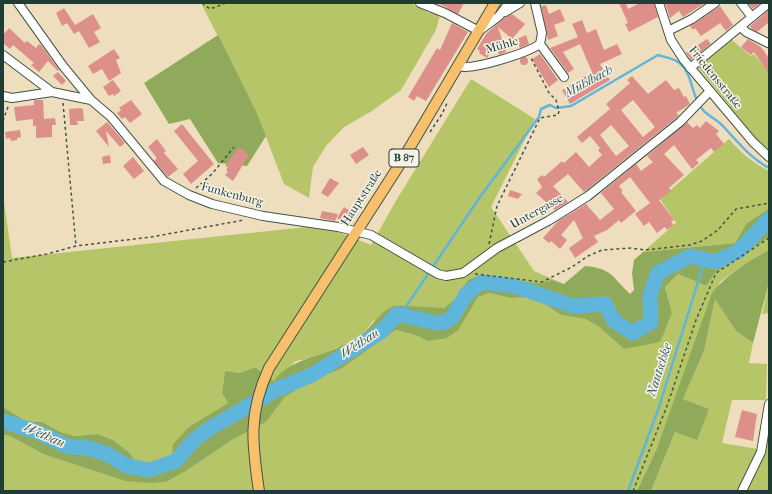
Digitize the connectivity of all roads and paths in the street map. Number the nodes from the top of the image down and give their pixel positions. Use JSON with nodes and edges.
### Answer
{"nodes":[{"id":1,"x":18,"y":3,"type":"edge"},
{"id":2,"x":202,"y":3,"type":"edge"},
{"id":3,"x":226,"y":3,"type":"edge"},
{"id":4,"x":420,"y":3,"type":"edge"},
{"id":5,"x":436,"y":3,"type":"edge"},
{"id":6,"x":495,"y":3,"type":"edge"},
{"id":7,"x":509,"y":3,"type":"edge"},
{"id":8,"x":520,"y":3,"type":"edge"},
{"id":9,"x":534,"y":3,"type":"edge"},
{"id":10,"x":659,"y":3,"type":"edge"},
{"id":11,"x":715,"y":3,"type":"edge"},
{"id":12,"x":741,"y":3,"type":"edge"},
{"id":13,"x":768,"y":3,"type":"edge"},
{"id":14,"x":445,"y":13,"type":"junction"},
{"id":15,"x":499,"y":16,"type":"junction"},
{"id":16,"x":752,"y":17,"type":"junction"},
{"id":17,"x":741,"y":27,"type":"junction"},
{"id":18,"x":479,"y":31,"type":"junction"},
{"id":19,"x":668,"y":31,"type":"junction"},
{"id":20,"x":768,"y":43,"type":"dead end"},
{"id":21,"x":540,"y":44,"type":"junction"},
{"id":22,"x":530,"y":50,"type":"junction"},
{"id":23,"x":3,"y":55,"type":"edge"},
{"id":24,"x":458,"y":66,"type":"junction"},
{"id":25,"x":690,"y":68,"type":"junction"},
{"id":26,"x":564,"y":77,"type":"dead end"},
{"id":27,"x":52,"y":92,"type":"junction"},
{"id":28,"x":709,"y":92,"type":"junction"},
{"id":29,"x":62,"y":95,"type":"junction"},
{"id":30,"x":3,"y":96,"type":"edge"},
{"id":31,"x":12,"y":98,"type":"junction"},
{"id":32,"x":91,"y":100,"type":"junction"},
{"id":33,"x":3,"y":121,"type":"edge"},
{"id":34,"x":234,"y":147,"type":"dead end"},
{"id":35,"x":769,"y":157,"type":"edge"},
{"id":36,"x":203,"y":182,"type":"dead end"},
{"id":37,"x":769,"y":203,"type":"edge"},
{"id":38,"x":249,"y":219,"type":"dead end"},
{"id":39,"x":357,"y":231,"type":"junction"},
{"id":40,"x":769,"y":238,"type":"edge"},
{"id":41,"x":76,"y":246,"type":"junction"},
{"id":42,"x":487,"y":254,"type":"junction"},
{"id":43,"x":3,"y":262,"type":"edge"},
{"id":44,"x":463,"y":273,"type":"junction"},
{"id":45,"x":769,"y":404,"type":"edge"},
{"id":46,"x":259,"y":491,"type":"edge"},
{"id":47,"x":632,"y":491,"type":"edge"},
{"id":48,"x":742,"y":491,"type":"edge"}],
"edges":[{"from":1,"to":32,"type":"street","name":"Funkenburg"},
{"from":2,"to":3,"type":"path"},
{"from":4,"to":14,"type":"street"},
{"from":5,"to":14,"type":"street"},
{"from":6,"to":18,"type":"main road","name":"Hauptstraße","number":"B 87"},
{"from":7,"to":15,"type":"street"},
{"from":8,"to":15,"type":"street"},
{"from":9,"to":21,"type":"street"},
{"from":10,"to":19,"type":"street","name":"Friedensstraße"},
{"from":11,"to":19,"type":"street"},
{"from":12,"to":16,"type":"street"},
{"from":13,"to":16,"type":"street"},
{"from":14,"to":18,"type":"street"},
{"from":15,"to":18,"type":"street"},
{"from":16,"to":17,"type":"street"},
{"from":17,"to":20,"type":"street"},
{"from":17,"to":25,"type":"street"},
{"from":18,"to":24,"type":"main road","name":"Hauptstraße","number":"B 87"},
{"from":19,"to":25,"type":"street","name":"Friedensstraße"},
{"from":21,"to":22,"type":"street","name":"Mühle"},
{"from":21,"to":26,"type":"street"},
{"from":22,"to":24,"type":"street","name":"Mühle"},
{"from":22,"to":42,"type":"path"},
{"from":23,"to":27,"type":"street"},
{"from":24,"to":39,"type":"main road","name":"Hauptstraße","number":"B 87"},
{"from":25,"to":28,"type":"street","name":"Friedensstraße"},
{"from":27,"to":29,"type":"street"},
{"from":27,"to":31,"type":"street"},
{"from":28,"to":35,"type":"street","name":"Friedensstraße"},
{"from":28,"to":42,"type":"street","name":"Untergasse"},
{"from":29,"to":32,"type":"street"},
{"from":29,"to":41,"type":"path"},
{"from":30,"to":31,"type":"street"},
{"from":31,"to":33,"type":"path"},
{"from":32,"to":39,"type":"street","name":"Funkenburg"},
{"from":34,"to":36,"type":"path"},
{"from":37,"to":44,"type":"path"},
{"from":38,"to":41,"type":"path"},
{"from":39,"to":44,"type":"street"},
{"from":39,"to":46,"type":"main road","name":"Hauptstraße","number":"B 87"},
{"from":40,"to":47,"type":"path"},
{"from":41,"to":43,"type":"path"},
{"from":42,"to":44,"type":"street","name":"Untergasse"},
{"from":45,"to":48,"type":"street"}]}
